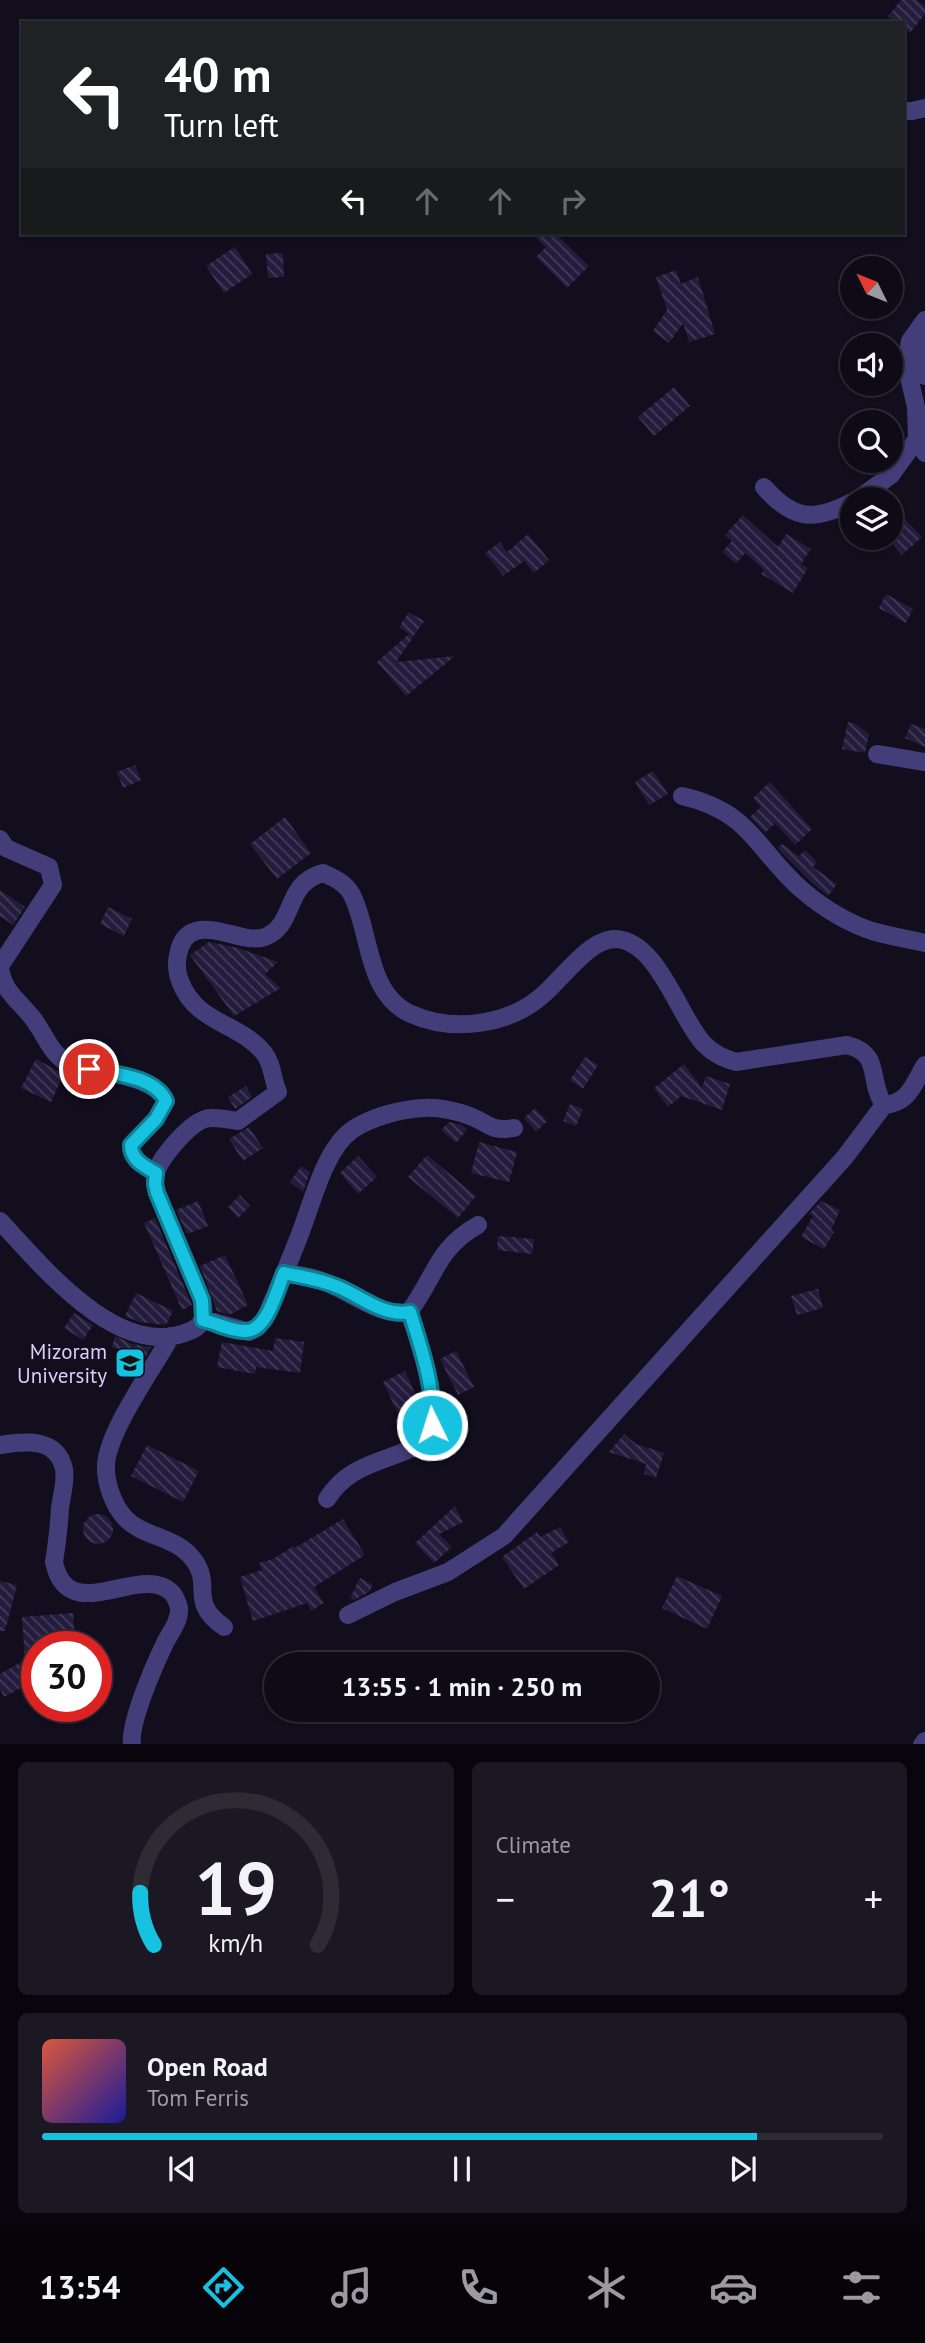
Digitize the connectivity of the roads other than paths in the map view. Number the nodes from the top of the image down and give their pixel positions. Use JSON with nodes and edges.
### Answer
{"nodes":[{"id":1,"x":925,"y":108,"type":"edge"},
{"id":2,"x":905,"y":111,"type":"edge"},
{"id":3,"x":925,"y":320,"type":"edge"},
{"id":4,"x":925,"y":335,"type":"edge"},
{"id":5,"x":925,"y":376,"type":"edge"},
{"id":6,"x":921,"y":446,"type":"edge"},
{"id":7,"x":764,"y":487,"type":"dead end"},
{"id":8,"x":874,"y":487,"type":"edge"},
{"id":9,"x":840,"y":508,"type":"edge"},
{"id":10,"x":877,"y":754,"type":"dead end"},
{"id":11,"x":925,"y":762,"type":"edge"},
{"id":12,"x":682,"y":796,"type":"dead end"},
{"id":13,"x":0,"y":839,"type":"edge"},
{"id":14,"x":925,"y":943,"type":"edge"},
{"id":15,"x":925,"y":1065,"type":"edge"},
{"id":16,"x":884,"y":1105,"type":"junction"},
{"id":17,"x":514,"y":1128,"type":"dead end"},
{"id":18,"x":156,"y":1173,"type":"junction"},
{"id":19,"x":0,"y":1221,"type":"edge"},
{"id":20,"x":478,"y":1225,"type":"dead end"},
{"id":21,"x":284,"y":1273,"type":"junction"},
{"id":22,"x":410,"y":1312,"type":"junction"},
{"id":23,"x":203,"y":1320,"type":"junction"},
{"id":24,"x":171,"y":1336,"type":"junction"},
{"id":25,"x":0,"y":1445,"type":"edge"},
{"id":26,"x":327,"y":1500,"type":"dead end"},
{"id":27,"x":348,"y":1615,"type":"dead end"},
{"id":28,"x":225,"y":1628,"type":"dead end"},
{"id":29,"x":132,"y":1744,"type":"edge"}],
"edges":[{"from":1,"to":2,"type":"street"},
{"from":3,"to":6,"type":"street"},
{"from":4,"to":5,"type":"street"},
{"from":6,"to":8,"type":"street"},
{"from":7,"to":9,"type":"street"},
{"from":10,"to":11,"type":"street"},
{"from":12,"to":14,"type":"street"},
{"from":13,"to":18,"type":"street"},
{"from":15,"to":16,"type":"street"},
{"from":16,"to":18,"type":"street"},
{"from":16,"to":27,"type":"street"},
{"from":17,"to":21,"type":"street"},
{"from":18,"to":23,"type":"street"},
{"from":19,"to":24,"type":"street"},
{"from":20,"to":22,"type":"street"},
{"from":21,"to":22,"type":"street"},
{"from":21,"to":23,"type":"street"},
{"from":22,"to":26,"type":"street"},
{"from":23,"to":24,"type":"street"},
{"from":24,"to":28,"type":"street"},
{"from":25,"to":29,"type":"street"}]}
